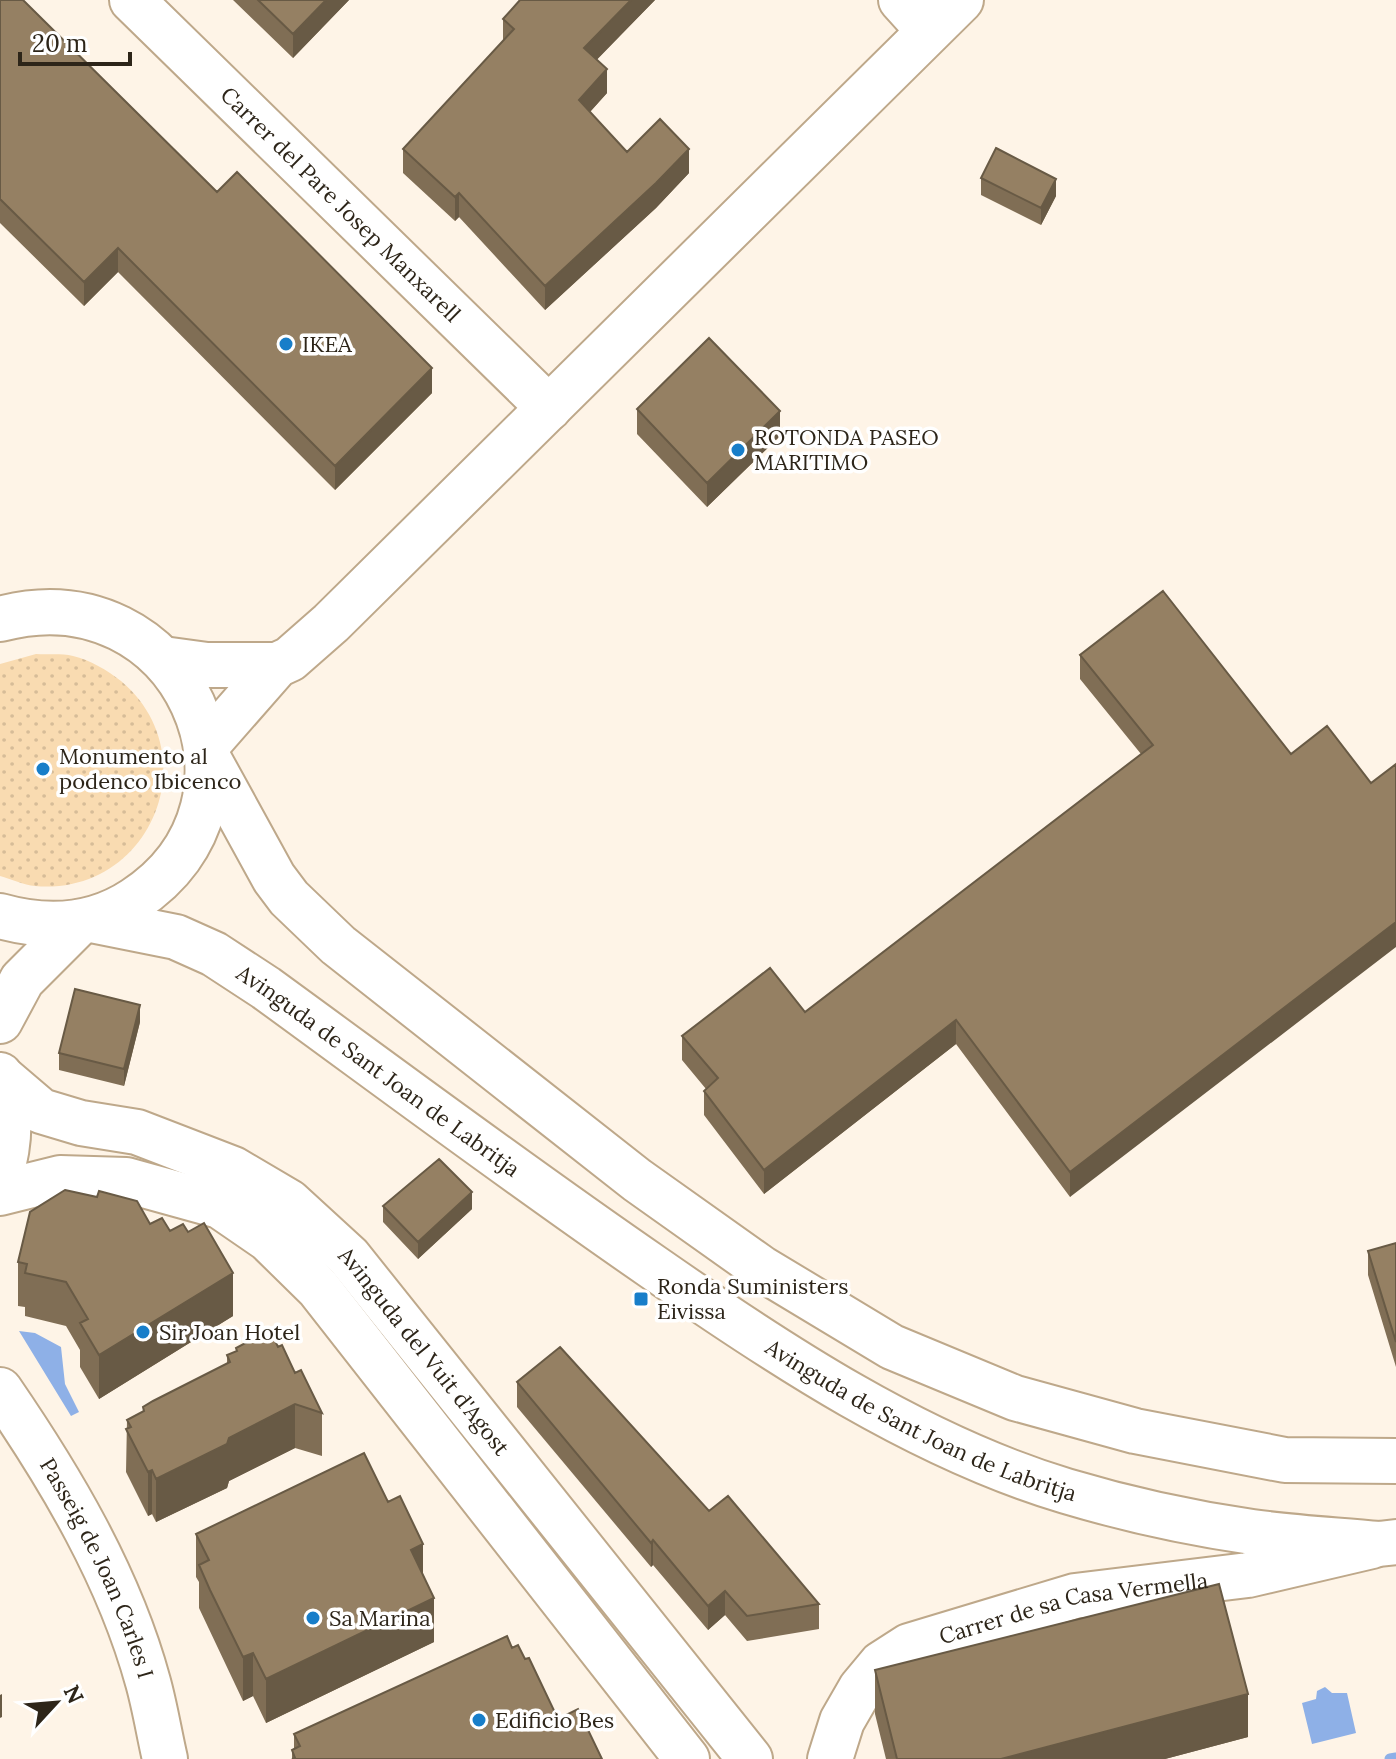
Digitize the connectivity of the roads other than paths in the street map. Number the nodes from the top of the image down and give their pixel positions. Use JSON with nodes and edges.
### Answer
{"nodes":[{"id":1,"x":132,"y":0,"type":"edge"},
{"id":2,"x":961,"y":0,"type":"edge"},
{"id":3,"x":915,"y":15,"type":"edge"},
{"id":4,"x":549,"y":408,"type":"junction"},
{"id":5,"x":10,"y":613,"type":"edge"},
{"id":6,"x":163,"y":659,"type":"junction"},
{"id":7,"x":284,"y":662,"type":"junction"},
{"id":8,"x":206,"y":751,"type":"junction"},
{"id":9,"x":0,"y":916,"type":"edge"},
{"id":10,"x":86,"y":921,"type":"junction"},
{"id":11,"x":0,"y":1021,"type":"edge"},
{"id":12,"x":0,"y":1076,"type":"edge"},
{"id":13,"x":0,"y":1177,"type":"edge"},
{"id":14,"x":0,"y":1193,"type":"edge"},
{"id":15,"x":0,"y":1390,"type":"edge"},
{"id":16,"x":1396,"y":1461,"type":"edge"},
{"id":17,"x":1387,"y":1543,"type":"edge"},
{"id":18,"x":165,"y":1759,"type":"edge"},
{"id":19,"x":687,"y":1759,"type":"edge"},
{"id":20,"x":750,"y":1759,"type":"edge"},
{"id":21,"x":830,"y":1759,"type":"edge"}],
"edges":[{"from":1,"to":4,"type":"street","name":"Carrer del Pare Josep Manxarell"},
{"from":2,"to":3,"type":"street"},
{"from":3,"to":4,"type":"street"},
{"from":4,"to":7,"type":"street"},
{"from":5,"to":6,"type":"street"},
{"from":6,"to":7,"type":"street"},
{"from":6,"to":8,"type":"street"},
{"from":7,"to":8,"type":"street"},
{"from":8,"to":10,"type":"street"},
{"from":8,"to":16,"type":"street"},
{"from":9,"to":10,"type":"street"},
{"from":10,"to":11,"type":"street"},
{"from":10,"to":17,"type":"street","name":"Avinguda de Sant Joan de Labritja"},
{"from":12,"to":13,"type":"street"},
{"from":12,"to":20,"type":"street","name":"Avinguda del Vuit d'Agost"},
{"from":14,"to":19,"type":"street","name":"Avinguda del Vuit d'Agost"},
{"from":15,"to":18,"type":"street","name":"Passeig de Joan Carles I"},
{"from":17,"to":21,"type":"street","name":"Carrer de sa Casa Vermella"}]}
